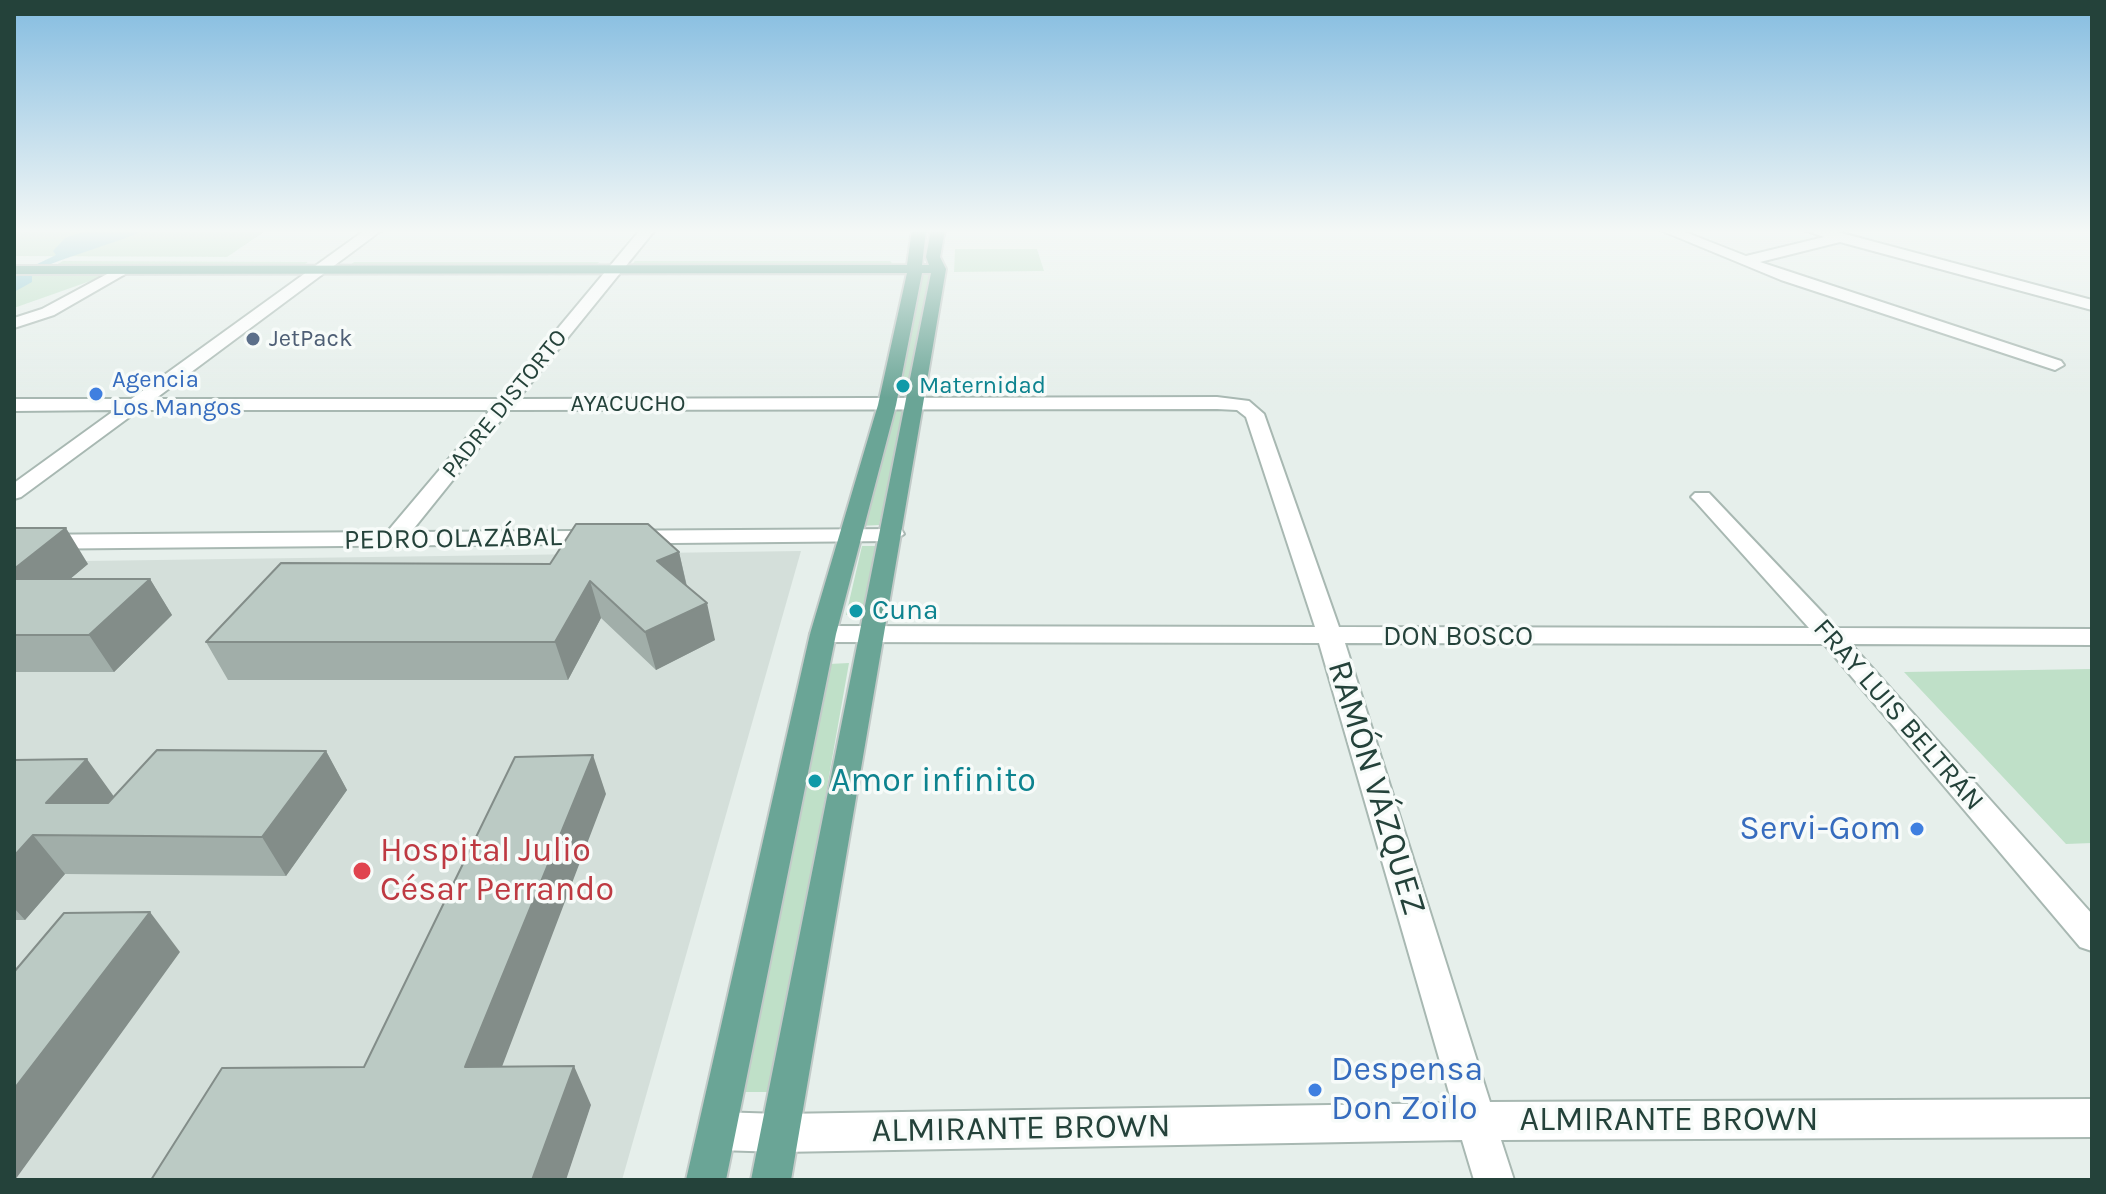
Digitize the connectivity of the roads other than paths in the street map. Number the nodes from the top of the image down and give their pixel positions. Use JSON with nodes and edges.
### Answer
{"nodes":[{"id":1,"x":94,"y":286,"type":"edge"},
{"id":2,"x":299,"y":286,"type":"edge"},
{"id":3,"x":602,"y":286,"type":"edge"},
{"id":4,"x":917,"y":286,"type":"edge"},
{"id":5,"x":924,"y":286,"type":"edge"},
{"id":6,"x":1818,"y":286,"type":"edge"},
{"id":7,"x":2023,"y":286,"type":"edge"},
{"id":8,"x":2092,"y":305,"type":"edge"},
{"id":9,"x":14,"y":323,"type":"edge"},
{"id":10,"x":2055,"y":365,"type":"dead end"},
{"id":11,"x":137,"y":404,"type":"junction"},
{"id":12,"x":504,"y":404,"type":"junction"},
{"id":13,"x":14,"y":405,"type":"edge"},
{"id":14,"x":887,"y":405,"type":"junction"},
{"id":15,"x":916,"y":405,"type":"junction"},
{"id":16,"x":1242,"y":405,"type":"joint"},
{"id":17,"x":14,"y":493,"type":"edge"},
{"id":18,"x":1702,"y":497,"type":"dead end"},
{"id":19,"x":893,"y":534,"type":"junction"},
{"id":20,"x":850,"y":535,"type":"junction"},
{"id":21,"x":392,"y":540,"type":"junction"},
{"id":22,"x":14,"y":542,"type":"edge"},
{"id":23,"x":823,"y":634,"type":"junction"},
{"id":24,"x":873,"y":634,"type":"junction"},
{"id":25,"x":1330,"y":636,"type":"junction"},
{"id":26,"x":1831,"y":637,"type":"junction"},
{"id":27,"x":2092,"y":637,"type":"edge"},
{"id":28,"x":2092,"y":937,"type":"edge"},
{"id":29,"x":2092,"y":1118,"type":"edge"},
{"id":30,"x":1476,"y":1121,"type":"junction"},
{"id":31,"x":718,"y":1131,"type":"junction"},
{"id":32,"x":780,"y":1133,"type":"junction"},
{"id":33,"x":706,"y":1180,"type":"edge"},
{"id":34,"x":771,"y":1180,"type":"edge"},
{"id":35,"x":1494,"y":1180,"type":"edge"}],
"edges":[{"from":1,"to":9,"type":"street"},
{"from":2,"to":11,"type":"street"},
{"from":3,"to":12,"type":"street","name":"PADRE DISTORTO"},
{"from":4,"to":14,"type":"main road"},
{"from":5,"to":15,"type":"main road"},
{"from":6,"to":10,"type":"street"},
{"from":7,"to":8,"type":"street"},
{"from":11,"to":12,"type":"street","name":"AYACUCHO"},
{"from":11,"to":13,"type":"street","name":"AYACUCHO"},
{"from":11,"to":17,"type":"street"},
{"from":12,"to":14,"type":"street","name":"AYACUCHO"},
{"from":12,"to":21,"type":"street","name":"PADRE DISTORTO"},
{"from":14,"to":15,"type":"street","name":"AYACUCHO"},
{"from":14,"to":20,"type":"main road"},
{"from":15,"to":16,"type":"street","name":"AYACUCHO"},
{"from":15,"to":19,"type":"main road"},
{"from":16,"to":25,"type":"street","name":"RAMÓN VÁZQUEZ"},
{"from":18,"to":26,"type":"street","name":"FRAY LUIS BELTRÁN"},
{"from":19,"to":20,"type":"street","name":"PEDRO OLAZÁBAL"},
{"from":19,"to":24,"type":"main road"},
{"from":20,"to":21,"type":"street","name":"PEDRO OLAZÁBAL"},
{"from":20,"to":23,"type":"main road"},
{"from":21,"to":22,"type":"street","name":"PEDRO OLAZÁBAL"},
{"from":23,"to":24,"type":"street","name":"DON BOSCO"},
{"from":23,"to":31,"type":"main road"},
{"from":24,"to":25,"type":"street","name":"DON BOSCO"},
{"from":24,"to":32,"type":"main road"},
{"from":25,"to":26,"type":"street","name":"DON BOSCO"},
{"from":25,"to":30,"type":"street","name":"RAMÓN VÁZQUEZ"},
{"from":26,"to":27,"type":"street","name":"DON BOSCO"},
{"from":26,"to":28,"type":"street","name":"FRAY LUIS BELTRÁN"},
{"from":29,"to":30,"type":"street","name":"ALMIRANTE BROWN"},
{"from":30,"to":32,"type":"street","name":"ALMIRANTE BROWN"},
{"from":30,"to":35,"type":"street","name":"RAMÓN VÁZQUEZ"},
{"from":31,"to":32,"type":"street","name":"ALMIRANTE BROWN"},
{"from":31,"to":33,"type":"main road"},
{"from":32,"to":34,"type":"main road"}]}
